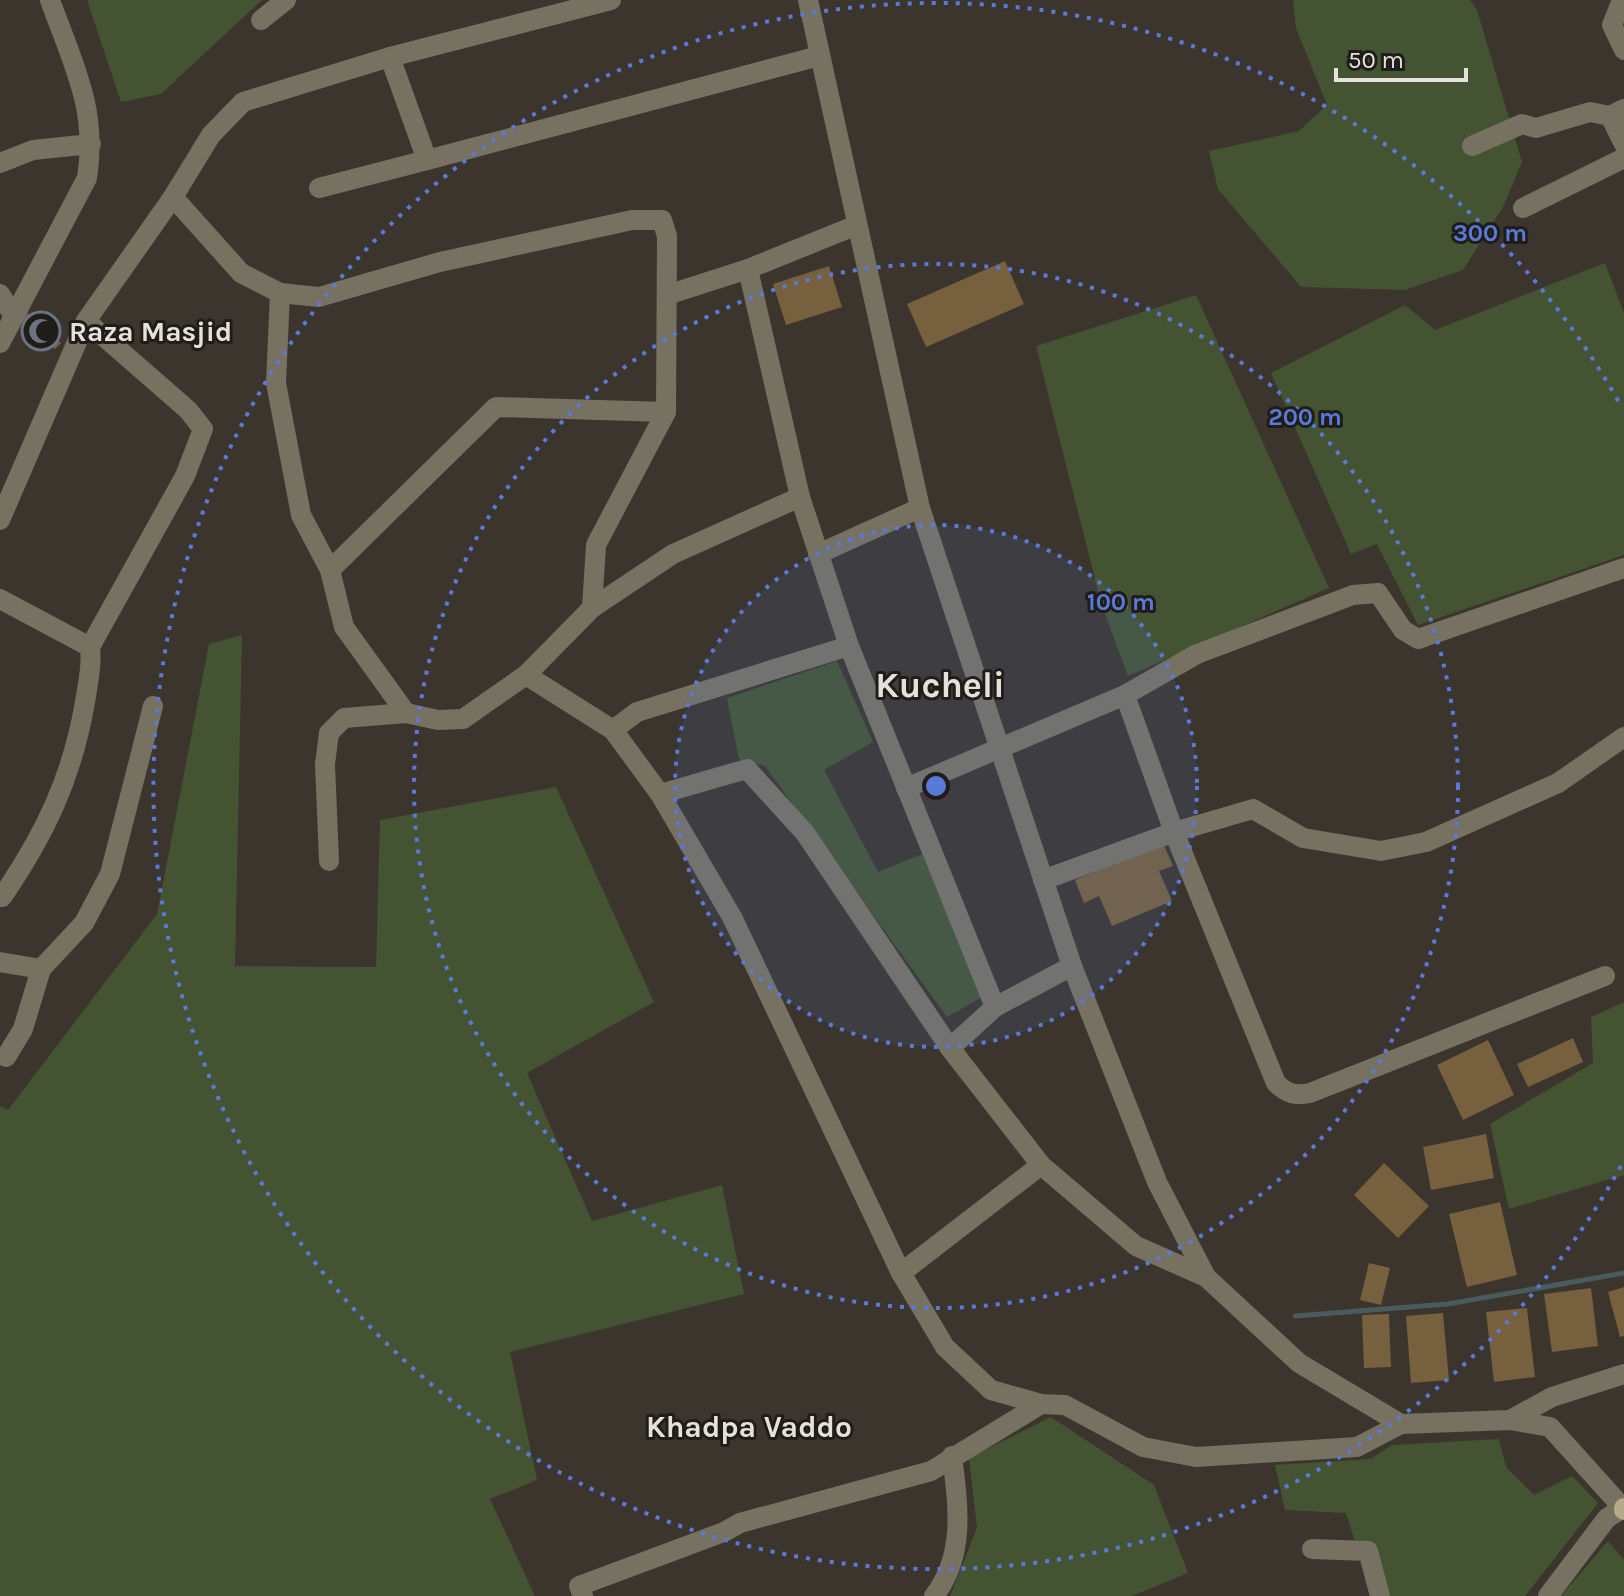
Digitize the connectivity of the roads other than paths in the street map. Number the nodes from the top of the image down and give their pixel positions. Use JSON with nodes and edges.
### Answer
{"nodes":[{"id":1,"x":50,"y":0,"type":"edge"},
{"id":2,"x":286,"y":0,"type":"edge"},
{"id":3,"x":611,"y":0,"type":"edge"},
{"id":4,"x":808,"y":0,"type":"edge"},
{"id":5,"x":1622,"y":0,"type":"edge"},
{"id":6,"x":261,"y":20,"type":"dead end"},
{"id":7,"x":1624,"y":50,"type":"edge"},
{"id":8,"x":819,"y":56,"type":"junction"},
{"id":9,"x":390,"y":57,"type":"junction"},
{"id":10,"x":1617,"y":112,"type":"edge"},
{"id":11,"x":91,"y":144,"type":"junction"},
{"id":12,"x":1624,"y":144,"type":"edge"},
{"id":13,"x":1472,"y":146,"type":"dead end"},
{"id":14,"x":1624,"y":158,"type":"edge"},
{"id":15,"x":427,"y":160,"type":"junction"},
{"id":16,"x":0,"y":163,"type":"edge"},
{"id":17,"x":319,"y":188,"type":"dead end"},
{"id":18,"x":173,"y":197,"type":"junction"},
{"id":19,"x":1523,"y":208,"type":"dead end"},
{"id":20,"x":857,"y":225,"type":"junction"},
{"id":21,"x":748,"y":269,"type":"junction"},
{"id":22,"x":280,"y":293,"type":"junction"},
{"id":23,"x":0,"y":294,"type":"edge"},
{"id":24,"x":667,"y":295,"type":"junction"},
{"id":25,"x":14,"y":316,"type":"junction"},
{"id":26,"x":86,"y":321,"type":"junction"},
{"id":27,"x":0,"y":343,"type":"edge"},
{"id":28,"x":666,"y":412,"type":"junction"},
{"id":29,"x":800,"y":497,"type":"junction"},
{"id":30,"x":920,"y":508,"type":"junction"},
{"id":31,"x":0,"y":520,"type":"edge"},
{"id":32,"x":818,"y":554,"type":"junction"},
{"id":33,"x":1624,"y":568,"type":"edge"},
{"id":34,"x":330,"y":570,"type":"junction"},
{"id":35,"x":0,"y":599,"type":"edge"},
{"id":36,"x":592,"y":608,"type":"junction"},
{"id":37,"x":849,"y":646,"type":"junction"},
{"id":38,"x":90,"y":647,"type":"junction"},
{"id":39,"x":526,"y":675,"type":"junction"},
{"id":40,"x":1125,"y":695,"type":"junction"},
{"id":41,"x":153,"y":706,"type":"dead end"},
{"id":42,"x":406,"y":713,"type":"junction"},
{"id":43,"x":613,"y":730,"type":"junction"},
{"id":44,"x":1624,"y":737,"type":"edge"},
{"id":45,"x":1000,"y":746,"type":"junction"},
{"id":46,"x":906,"y":788,"type":"junction"},
{"id":47,"x":660,"y":794,"type":"junction"},
{"id":48,"x":1174,"y":832,"type":"junction"},
{"id":49,"x":329,"y":861,"type":"dead end"},
{"id":50,"x":1043,"y":880,"type":"junction"},
{"id":51,"x":2,"y":897,"type":"dead end"},
{"id":52,"x":0,"y":962,"type":"edge"},
{"id":53,"x":1072,"y":966,"type":"junction"},
{"id":54,"x":41,"y":969,"type":"junction"},
{"id":55,"x":1605,"y":976,"type":"dead end"},
{"id":56,"x":995,"y":1007,"type":"junction"},
{"id":57,"x":950,"y":1048,"type":"junction"},
{"id":58,"x":6,"y":1057,"type":"dead end"},
{"id":59,"x":1041,"y":1165,"type":"junction"},
{"id":60,"x":901,"y":1273,"type":"junction"},
{"id":61,"x":1206,"y":1277,"type":"junction"},
{"id":62,"x":1624,"y":1374,"type":"edge"},
{"id":63,"x":1041,"y":1404,"type":"junction"},
{"id":64,"x":1510,"y":1420,"type":"junction"},
{"id":65,"x":1401,"y":1424,"type":"junction"},
{"id":66,"x":952,"y":1456,"type":"junction"},
{"id":67,"x":1624,"y":1509,"type":"edge"},
{"id":68,"x":1312,"y":1549,"type":"dead end"},
{"id":69,"x":583,"y":1596,"type":"edge"},
{"id":70,"x":934,"y":1596,"type":"edge"},
{"id":71,"x":1380,"y":1596,"type":"edge"},
{"id":72,"x":1548,"y":1596,"type":"edge"}],
"edges":[{"from":1,"to":11,"type":"street"},
{"from":2,"to":6,"type":"street"},
{"from":3,"to":9,"type":"street"},
{"from":4,"to":8,"type":"street"},
{"from":5,"to":7,"type":"street"},
{"from":8,"to":15,"type":"street"},
{"from":8,"to":20,"type":"street"},
{"from":9,"to":15,"type":"street"},
{"from":9,"to":18,"type":"street"},
{"from":10,"to":12,"type":"street"},
{"from":10,"to":13,"type":"street"},
{"from":11,"to":16,"type":"street"},
{"from":11,"to":25,"type":"street"},
{"from":14,"to":19,"type":"street"},
{"from":15,"to":17,"type":"street"},
{"from":18,"to":22,"type":"street"},
{"from":18,"to":26,"type":"street"},
{"from":20,"to":21,"type":"street"},
{"from":20,"to":30,"type":"street"},
{"from":21,"to":24,"type":"street"},
{"from":21,"to":29,"type":"street"},
{"from":22,"to":24,"type":"street"},
{"from":22,"to":34,"type":"street"},
{"from":23,"to":25,"type":"street"},
{"from":24,"to":28,"type":"street"},
{"from":25,"to":27,"type":"street"},
{"from":26,"to":31,"type":"street"},
{"from":26,"to":38,"type":"street"},
{"from":28,"to":34,"type":"street"},
{"from":28,"to":36,"type":"street"},
{"from":29,"to":32,"type":"street"},
{"from":29,"to":36,"type":"street"},
{"from":30,"to":32,"type":"street"},
{"from":30,"to":45,"type":"street"},
{"from":32,"to":37,"type":"street"},
{"from":33,"to":40,"type":"street"},
{"from":34,"to":42,"type":"street"},
{"from":35,"to":38,"type":"street"},
{"from":36,"to":39,"type":"street"},
{"from":37,"to":43,"type":"street"},
{"from":37,"to":46,"type":"street"},
{"from":38,"to":51,"type":"street"},
{"from":39,"to":42,"type":"street"},
{"from":39,"to":43,"type":"street"},
{"from":40,"to":45,"type":"street"},
{"from":40,"to":48,"type":"street"},
{"from":41,"to":54,"type":"street"},
{"from":42,"to":49,"type":"street"},
{"from":43,"to":47,"type":"street"},
{"from":44,"to":48,"type":"street"},
{"from":45,"to":46,"type":"street"},
{"from":45,"to":50,"type":"street"},
{"from":46,"to":56,"type":"street"},
{"from":47,"to":57,"type":"street"},
{"from":47,"to":60,"type":"street"},
{"from":48,"to":50,"type":"street"},
{"from":48,"to":55,"type":"street"},
{"from":50,"to":53,"type":"street"},
{"from":52,"to":54,"type":"street"},
{"from":53,"to":56,"type":"street"},
{"from":53,"to":61,"type":"street"},
{"from":54,"to":58,"type":"street"},
{"from":56,"to":57,"type":"street"},
{"from":57,"to":59,"type":"street"},
{"from":59,"to":60,"type":"street"},
{"from":59,"to":61,"type":"street"},
{"from":60,"to":63,"type":"street"},
{"from":61,"to":65,"type":"street"},
{"from":62,"to":64,"type":"street"},
{"from":63,"to":65,"type":"street"},
{"from":63,"to":66,"type":"street"},
{"from":64,"to":65,"type":"street"},
{"from":64,"to":67,"type":"street"},
{"from":66,"to":69,"type":"street"},
{"from":66,"to":70,"type":"street"},
{"from":67,"to":72,"type":"street"},
{"from":68,"to":71,"type":"street"}]}
